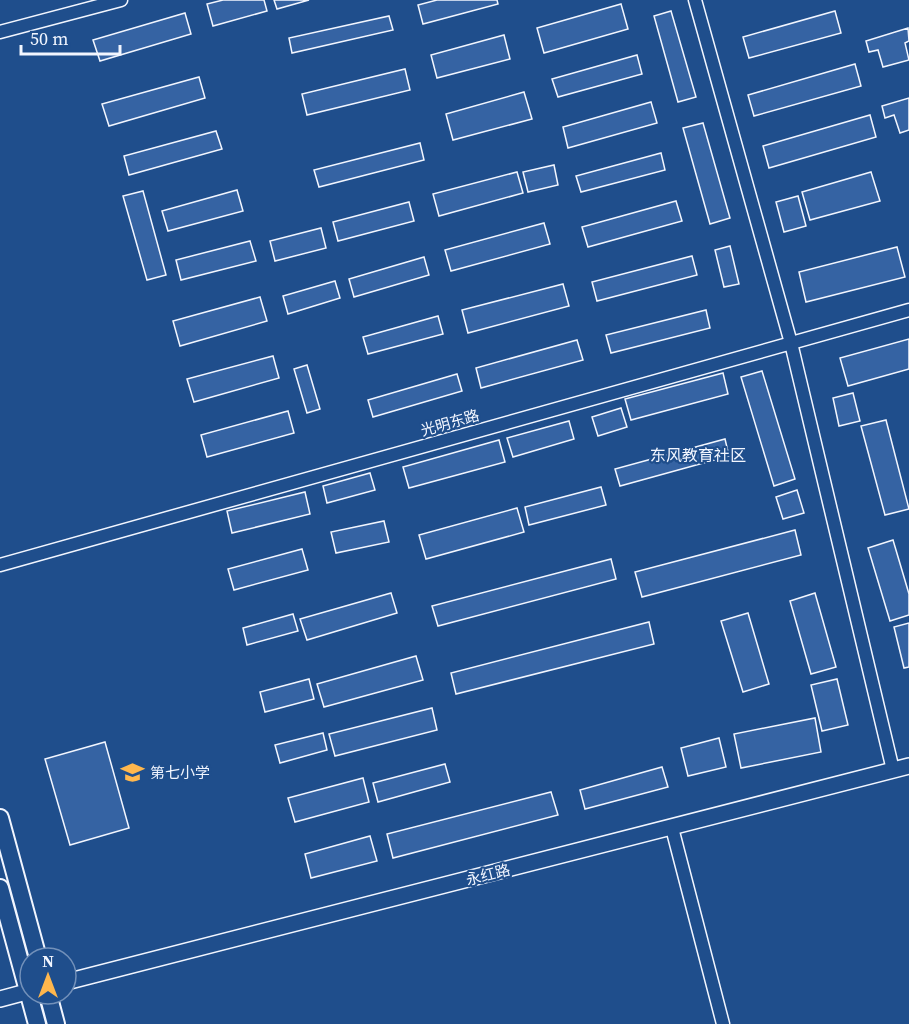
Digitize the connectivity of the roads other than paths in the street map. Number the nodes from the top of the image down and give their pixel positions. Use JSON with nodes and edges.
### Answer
{"nodes":[{"id":1,"x":122,"y":0,"type":"edge"},
{"id":2,"x":695,"y":0,"type":"edge"},
{"id":3,"x":0,"y":32,"type":"edge"},
{"id":4,"x":909,"y":310,"type":"edge"},
{"id":5,"x":792,"y":343,"type":"junction"},
{"id":6,"x":0,"y":565,"type":"edge"},
{"id":7,"x":909,"y":766,"type":"edge"},
{"id":8,"x":893,"y":770,"type":"junction"},
{"id":9,"x":0,"y":818,"type":"edge"},
{"id":10,"x":672,"y":828,"type":"junction"},
{"id":11,"x":0,"y":888,"type":"edge"},
{"id":12,"x":35,"y":946,"type":"edge"},
{"id":13,"x":18,"y":952,"type":"edge"},
{"id":14,"x":78,"y":979,"type":"edge"},
{"id":15,"x":18,"y":994,"type":"edge"},
{"id":16,"x":0,"y":999,"type":"edge"},
{"id":17,"x":33,"y":1006,"type":"edge"},
{"id":18,"x":51,"y":1006,"type":"edge"},
{"id":19,"x":37,"y":1024,"type":"edge"},
{"id":20,"x":56,"y":1024,"type":"edge"},
{"id":21,"x":723,"y":1024,"type":"edge"}],
"edges":[{"from":1,"to":3,"type":"street"},
{"from":2,"to":5,"type":"street"},
{"from":4,"to":5,"type":"street","name":"光明东路"},
{"from":5,"to":6,"type":"street","name":"光明东路"},
{"from":5,"to":8,"type":"street"},
{"from":7,"to":8,"type":"street","name":"永红路"},
{"from":8,"to":10,"type":"street","name":"永红路"},
{"from":9,"to":12,"type":"main road"},
{"from":10,"to":14,"type":"street","name":"永红路"},
{"from":10,"to":21,"type":"street"},
{"from":11,"to":13,"type":"main road"},
{"from":15,"to":16,"type":"street"},
{"from":17,"to":19,"type":"main road"},
{"from":18,"to":20,"type":"main road"}]}
